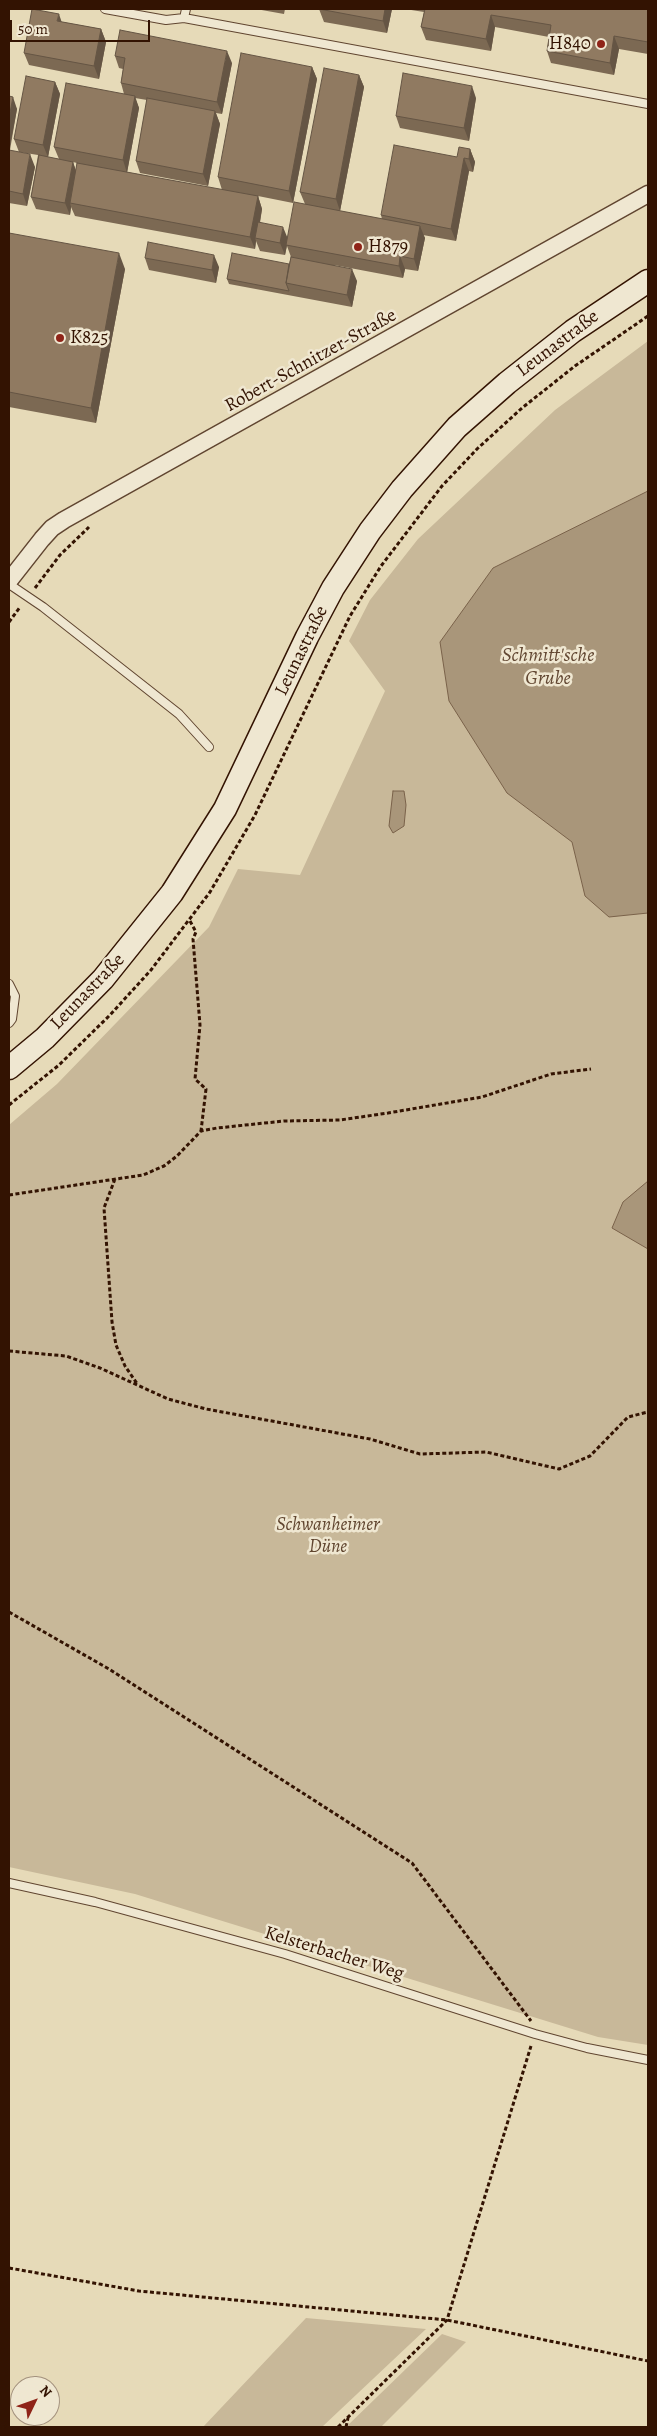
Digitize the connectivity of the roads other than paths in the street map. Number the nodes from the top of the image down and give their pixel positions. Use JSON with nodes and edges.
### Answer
{"nodes":[{"id":1,"x":105,"y":9,"type":"edge"},
{"id":2,"x":186,"y":9,"type":"edge"},
{"id":3,"x":184,"y":18,"type":"junction"},
{"id":4,"x":648,"y":104,"type":"edge"},
{"id":5,"x":648,"y":194,"type":"edge"},
{"id":6,"x":648,"y":281,"type":"edge"},
{"id":7,"x":9,"y":582,"type":"edge"},
{"id":8,"x":209,"y":747,"type":"dead end"},
{"id":9,"x":9,"y":984,"type":"edge"},
{"id":10,"x":9,"y":1023,"type":"edge"},
{"id":11,"x":9,"y":1068,"type":"edge"},
{"id":12,"x":9,"y":1882,"type":"edge"},
{"id":13,"x":648,"y":2060,"type":"edge"}],
"edges":[{"from":1,"to":3,"type":"lane"},
{"from":2,"to":3,"type":"lane"},
{"from":3,"to":4,"type":"lane"},
{"from":5,"to":7,"type":"street","name":"Robert-Schnitzer-Straße"},
{"from":6,"to":11,"type":"main road","name":"Leunastraße"},
{"from":7,"to":8,"type":"lane"},
{"from":9,"to":10,"type":"lane"},
{"from":12,"to":13,"type":"lane","name":"Kelsterbacher Weg"}]}
